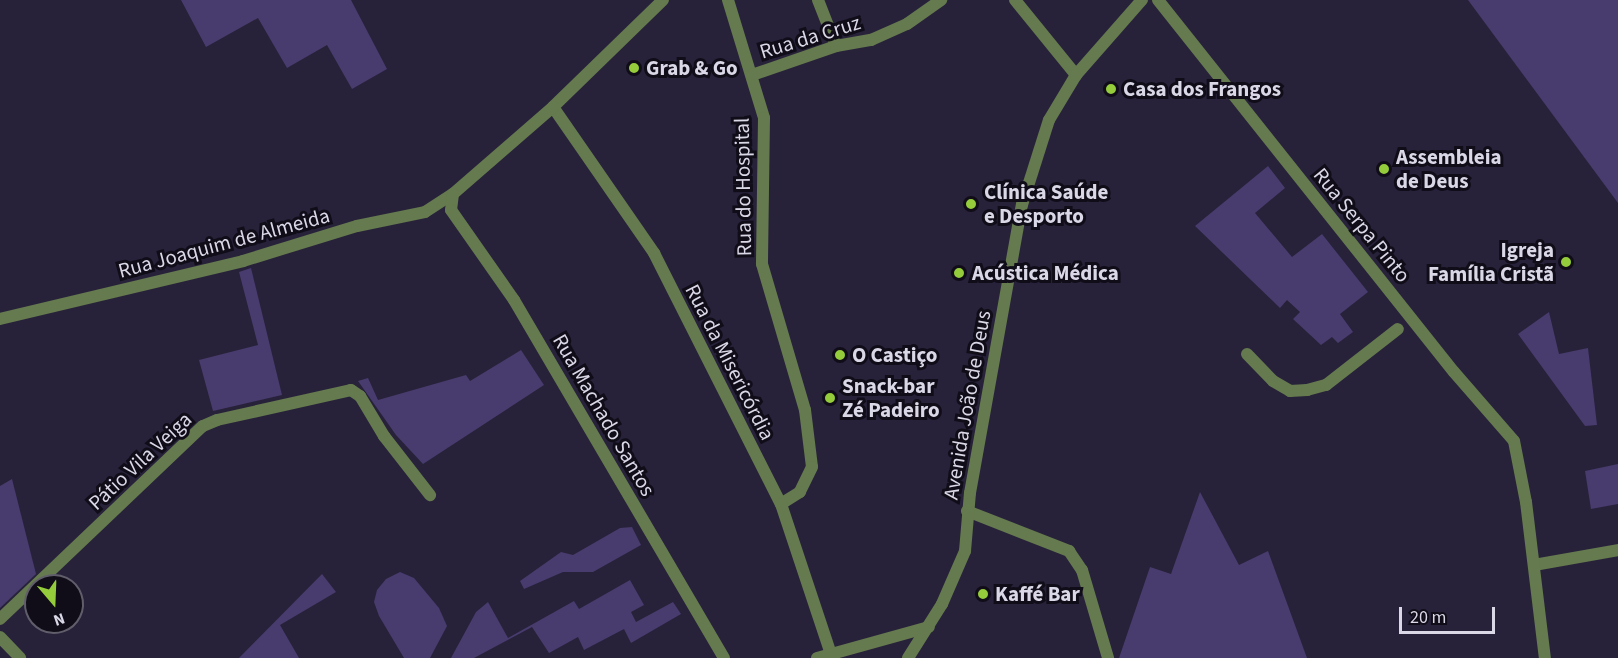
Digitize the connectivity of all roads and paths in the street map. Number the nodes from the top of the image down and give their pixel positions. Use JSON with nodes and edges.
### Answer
{"nodes":[{"id":1,"x":663,"y":0,"type":"edge"},
{"id":2,"x":728,"y":0,"type":"edge"},
{"id":3,"x":818,"y":0,"type":"edge"},
{"id":4,"x":941,"y":0,"type":"edge"},
{"id":5,"x":1015,"y":0,"type":"edge"},
{"id":6,"x":1158,"y":0,"type":"edge"},
{"id":7,"x":1139,"y":1,"type":"edge"},
{"id":8,"x":836,"y":46,"type":"junction"},
{"id":9,"x":752,"y":75,"type":"junction"},
{"id":10,"x":1076,"y":75,"type":"junction"},
{"id":11,"x":553,"y":107,"type":"junction"},
{"id":12,"x":453,"y":194,"type":"junction"},
{"id":13,"x":0,"y":319,"type":"edge"},
{"id":14,"x":1398,"y":329,"type":"dead end"},
{"id":15,"x":1247,"y":354,"type":"dead end"},
{"id":16,"x":430,"y":495,"type":"dead end"},
{"id":17,"x":781,"y":504,"type":"junction"},
{"id":18,"x":967,"y":511,"type":"junction"},
{"id":19,"x":1618,"y":550,"type":"edge"},
{"id":20,"x":1534,"y":565,"type":"junction"},
{"id":21,"x":0,"y":619,"type":"edge"},
{"id":22,"x":929,"y":627,"type":"junction"},
{"id":23,"x":0,"y":637,"type":"edge"},
{"id":24,"x":831,"y":654,"type":"junction"},
{"id":25,"x":20,"y":658,"type":"edge"},
{"id":26,"x":724,"y":658,"type":"edge"},
{"id":27,"x":817,"y":658,"type":"edge"},
{"id":28,"x":908,"y":658,"type":"edge"},
{"id":29,"x":1108,"y":658,"type":"edge"},
{"id":30,"x":1545,"y":658,"type":"edge"}],
"edges":[{"from":1,"to":11,"type":"street","name":"Rua Joaquim de Almeida"},
{"from":2,"to":9,"type":"street","name":"Rua do Hospital"},
{"from":3,"to":8,"type":"street"},
{"from":4,"to":8,"type":"street","name":"Rua da Cruz"},
{"from":5,"to":10,"type":"street"},
{"from":6,"to":20,"type":"street","name":"Rua Serpa Pinto"},
{"from":7,"to":10,"type":"street","name":"Avenida João de Deus"},
{"from":8,"to":9,"type":"street","name":"Rua da Cruz"},
{"from":9,"to":17,"type":"street","name":"Rua do Hospital"},
{"from":10,"to":18,"type":"street","name":"Avenida João de Deus"},
{"from":11,"to":12,"type":"street","name":"Rua Joaquim de Almeida"},
{"from":11,"to":17,"type":"street","name":"Rua da Misericórdia"},
{"from":12,"to":13,"type":"street","name":"Rua Joaquim de Almeida"},
{"from":12,"to":26,"type":"street","name":"Rua Machado Santos"},
{"from":14,"to":15,"type":"street"},
{"from":16,"to":21,"type":"street","name":"Pátio Vila Veiga"},
{"from":17,"to":24,"type":"street","name":"Rua da Misericórdia"},
{"from":18,"to":22,"type":"street","name":"Avenida João de Deus"},
{"from":18,"to":29,"type":"street"},
{"from":19,"to":20,"type":"street"},
{"from":20,"to":30,"type":"street","name":"Rua Serpa Pinto"},
{"from":22,"to":24,"type":"street"},
{"from":22,"to":28,"type":"street","name":"Avenida João de Deus"},
{"from":23,"to":25,"type":"street"},
{"from":24,"to":27,"type":"street"}]}
